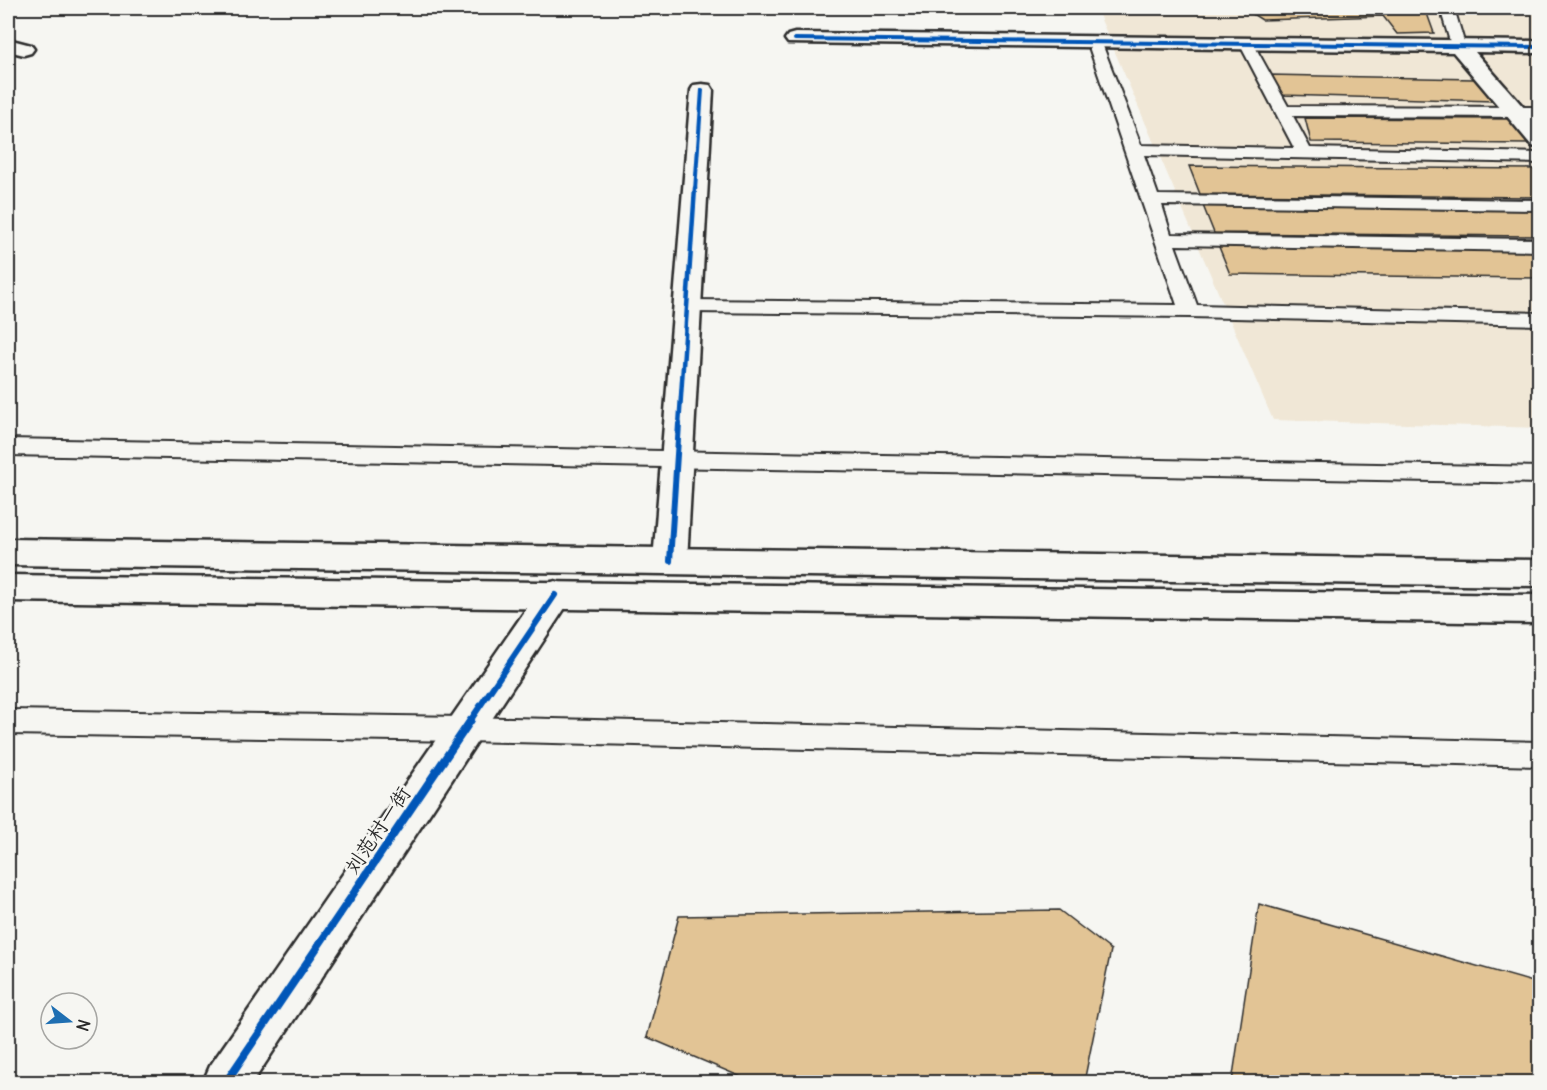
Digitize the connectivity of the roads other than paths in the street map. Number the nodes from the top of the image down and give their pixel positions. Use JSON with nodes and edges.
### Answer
{"nodes":[{"id":1,"x":1447,"y":8,"type":"edge"},
{"id":2,"x":795,"y":39,"type":"dead end"},
{"id":3,"x":1094,"y":41,"type":"junction"},
{"id":4,"x":1246,"y":43,"type":"junction"},
{"id":5,"x":1458,"y":45,"type":"junction"},
{"id":6,"x":1539,"y":47,"type":"edge"},
{"id":7,"x":702,"y":90,"type":"dead end"},
{"id":8,"x":1282,"y":111,"type":"junction"},
{"id":9,"x":1515,"y":112,"type":"junction"},
{"id":10,"x":1539,"y":112,"type":"edge"},
{"id":11,"x":1539,"y":141,"type":"edge"},
{"id":12,"x":1134,"y":150,"type":"junction"},
{"id":13,"x":1304,"y":152,"type":"junction"},
{"id":14,"x":1539,"y":158,"type":"edge"},
{"id":15,"x":1150,"y":200,"type":"junction"},
{"id":16,"x":1539,"y":205,"type":"edge"},
{"id":17,"x":1163,"y":239,"type":"junction"},
{"id":18,"x":1539,"y":244,"type":"edge"},
{"id":19,"x":687,"y":306,"type":"junction"},
{"id":20,"x":1189,"y":311,"type":"junction"},
{"id":21,"x":1539,"y":319,"type":"edge"},
{"id":22,"x":8,"y":447,"type":"edge"},
{"id":23,"x":676,"y":459,"type":"junction"},
{"id":24,"x":1539,"y":474,"type":"edge"},
{"id":25,"x":8,"y":552,"type":"edge"},
{"id":26,"x":670,"y":561,"type":"junction"},
{"id":27,"x":1539,"y":573,"type":"edge"},
{"id":28,"x":8,"y":588,"type":"edge"},
{"id":29,"x":555,"y":595,"type":"junction"},
{"id":30,"x":1539,"y":609,"type":"edge"},
{"id":31,"x":8,"y":722,"type":"edge"},
{"id":32,"x":465,"y":729,"type":"junction"},
{"id":33,"x":1539,"y":754,"type":"edge"},
{"id":34,"x":226,"y":1083,"type":"edge"}],
"edges":[{"from":1,"to":5,"type":"lane"},
{"from":2,"to":3,"type":"main road"},
{"from":3,"to":4,"type":"main road"},
{"from":3,"to":12,"type":"lane"},
{"from":4,"to":5,"type":"main road"},
{"from":4,"to":8,"type":"lane"},
{"from":5,"to":6,"type":"main road"},
{"from":5,"to":9,"type":"main road"},
{"from":7,"to":19,"type":"main road"},
{"from":8,"to":9,"type":"lane"},
{"from":8,"to":13,"type":"lane"},
{"from":9,"to":10,"type":"lane"},
{"from":9,"to":11,"type":"main road"},
{"from":12,"to":13,"type":"lane"},
{"from":12,"to":15,"type":"lane"},
{"from":13,"to":14,"type":"lane"},
{"from":15,"to":16,"type":"lane"},
{"from":15,"to":17,"type":"lane"},
{"from":17,"to":18,"type":"lane"},
{"from":17,"to":20,"type":"lane"},
{"from":19,"to":20,"type":"lane"},
{"from":19,"to":23,"type":"main road"},
{"from":20,"to":21,"type":"lane"},
{"from":22,"to":23,"type":"lane"},
{"from":23,"to":24,"type":"lane"},
{"from":23,"to":26,"type":"main road"},
{"from":25,"to":26,"type":"main road"},
{"from":26,"to":27,"type":"main road"},
{"from":28,"to":29,"type":"main road"},
{"from":29,"to":30,"type":"main road"},
{"from":29,"to":32,"type":"main road","name":"刘范村一街"},
{"from":31,"to":32,"type":"lane"},
{"from":32,"to":33,"type":"lane"},
{"from":32,"to":34,"type":"main road","name":"刘范村一街"}]}
